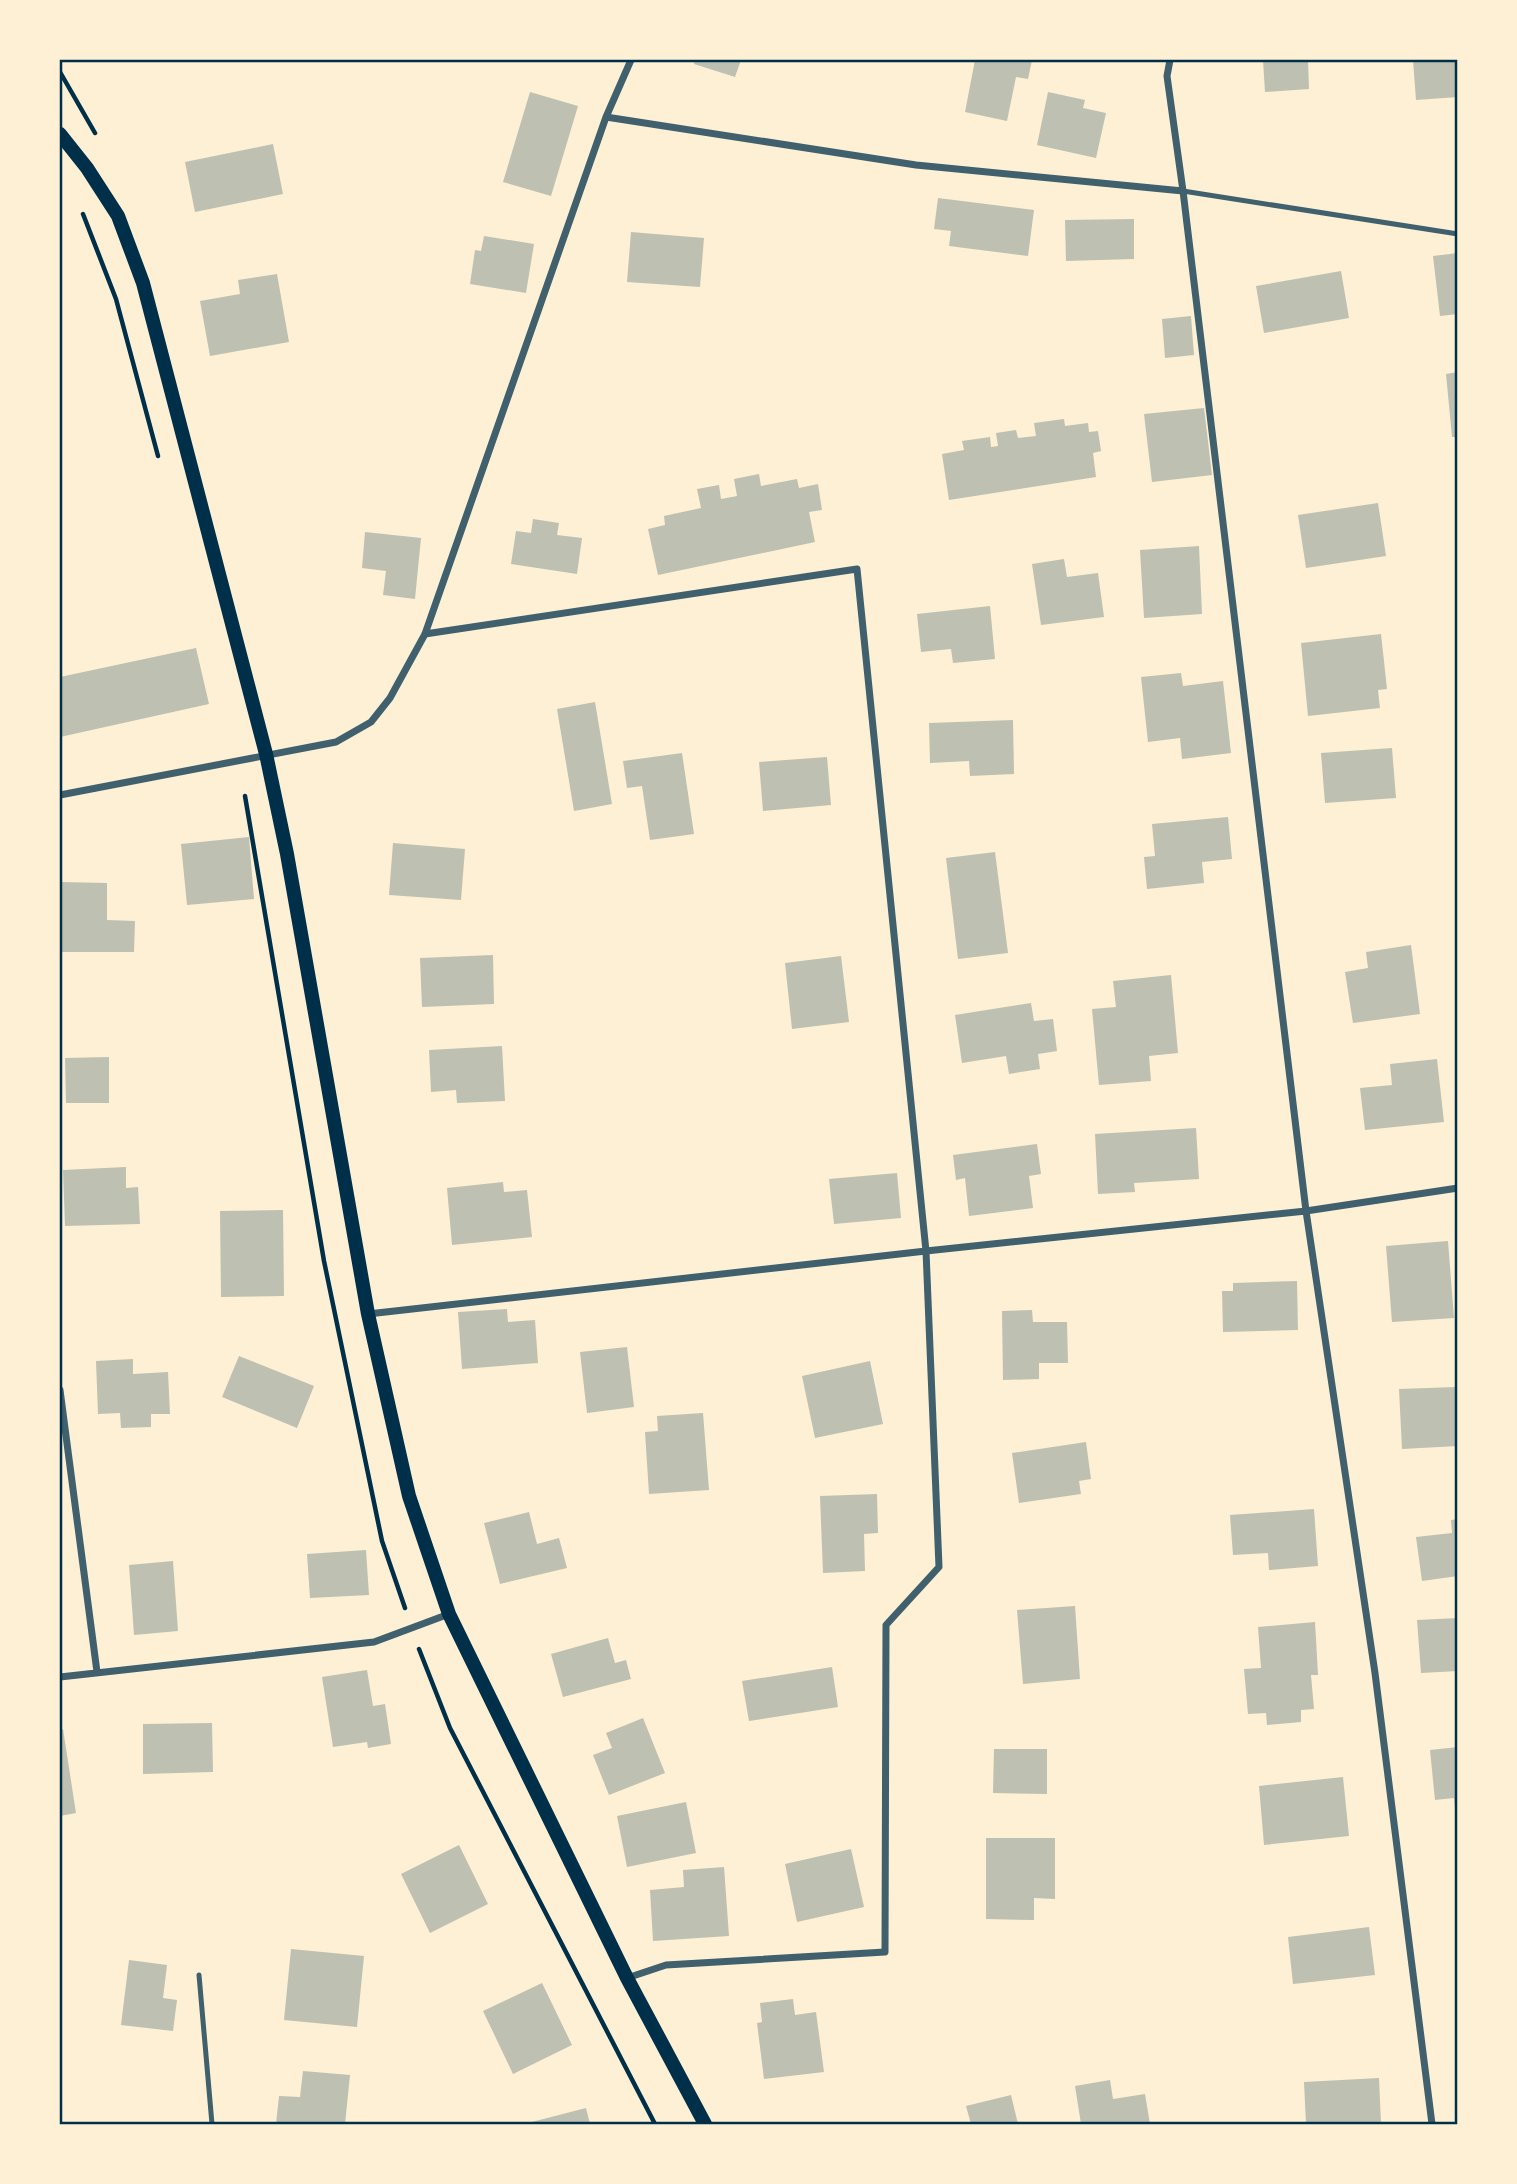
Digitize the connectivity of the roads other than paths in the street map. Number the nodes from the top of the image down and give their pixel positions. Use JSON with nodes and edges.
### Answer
{"nodes":[{"id":1,"x":631,"y":60,"type":"edge"},
{"id":2,"x":1170,"y":60,"type":"edge"},
{"id":3,"x":606,"y":117,"type":"junction"},
{"id":4,"x":60,"y":137,"type":"edge"},
{"id":5,"x":1183,"y":191,"type":"junction"},
{"id":6,"x":1458,"y":234,"type":"edge"},
{"id":7,"x":425,"y":634,"type":"junction"},
{"id":8,"x":266,"y":754,"type":"junction"},
{"id":9,"x":60,"y":795,"type":"edge"},
{"id":10,"x":1458,"y":1188,"type":"edge"},
{"id":11,"x":1306,"y":1211,"type":"junction"},
{"id":12,"x":926,"y":1251,"type":"junction"},
{"id":13,"x":368,"y":1314,"type":"junction"},
{"id":14,"x":60,"y":1390,"type":"edge"},
{"id":15,"x":449,"y":1614,"type":"junction"},
{"id":16,"x":97,"y":1672,"type":"junction"},
{"id":17,"x":60,"y":1677,"type":"edge"},
{"id":18,"x":199,"y":1975,"type":"dead end"},
{"id":19,"x":626,"y":1978,"type":"junction"},
{"id":20,"x":212,"y":2124,"type":"edge"},
{"id":21,"x":705,"y":2124,"type":"edge"},
{"id":22,"x":1432,"y":2124,"type":"edge"}],
"edges":[{"from":1,"to":3,"type":"street"},
{"from":2,"to":5,"type":"street"},
{"from":3,"to":5,"type":"street"},
{"from":3,"to":7,"type":"street"},
{"from":4,"to":8,"type":"main road"},
{"from":5,"to":6,"type":"lane"},
{"from":5,"to":11,"type":"street"},
{"from":7,"to":8,"type":"street"},
{"from":7,"to":12,"type":"street"},
{"from":8,"to":9,"type":"street"},
{"from":8,"to":13,"type":"main road"},
{"from":10,"to":11,"type":"street"},
{"from":11,"to":12,"type":"street"},
{"from":11,"to":22,"type":"street"},
{"from":12,"to":13,"type":"street"},
{"from":12,"to":19,"type":"street"},
{"from":13,"to":15,"type":"main road"},
{"from":14,"to":16,"type":"street"},
{"from":15,"to":16,"type":"street"},
{"from":15,"to":19,"type":"main road"},
{"from":16,"to":17,"type":"street"},
{"from":18,"to":20,"type":"lane"},
{"from":19,"to":21,"type":"main road"}]}
